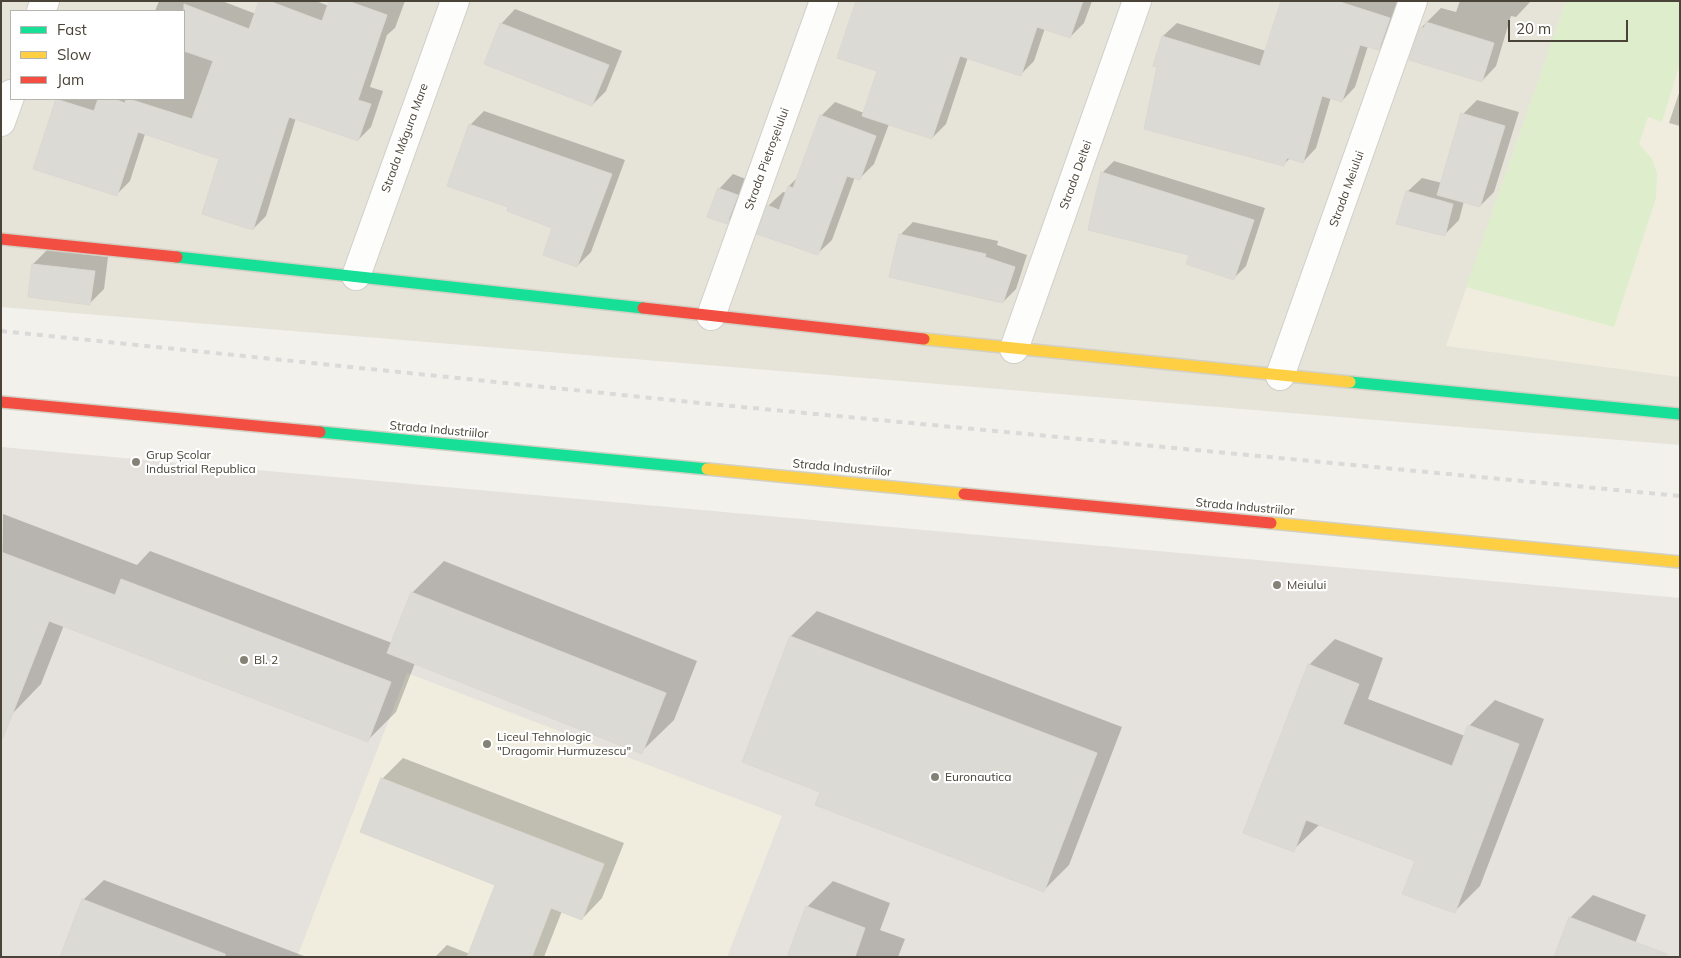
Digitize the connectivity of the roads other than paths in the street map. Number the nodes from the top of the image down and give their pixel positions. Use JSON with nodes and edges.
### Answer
{"nodes":[{"id":1,"x":455,"y":1,"type":"edge"},
{"id":2,"x":824,"y":1,"type":"edge"},
{"id":3,"x":1137,"y":1,"type":"edge"},
{"id":4,"x":1413,"y":1,"type":"edge"},
{"id":5,"x":10,"y":97,"type":"edge"},
{"id":6,"x":1,"y":122,"type":"edge"},
{"id":7,"x":1,"y":240,"type":"edge"},
{"id":8,"x":356,"y":276,"type":"junction"},
{"id":9,"x":711,"y":316,"type":"junction"},
{"id":10,"x":1014,"y":349,"type":"junction"},
{"id":11,"x":1280,"y":376,"type":"junction"},
{"id":12,"x":1,"y":402,"type":"edge"},
{"id":13,"x":1680,"y":414,"type":"edge"},
{"id":14,"x":1680,"y":562,"type":"edge"}],
"edges":[{"from":1,"to":8,"type":"street","name":"Strada Măgura Mare"},
{"from":2,"to":9,"type":"street","name":"Strada Pietroșelului"},
{"from":3,"to":10,"type":"street","name":"Strada Deltei"},
{"from":4,"to":11,"type":"street","name":"Strada Meiului"},
{"from":5,"to":6,"type":"street"},
{"from":7,"to":8,"type":"street"},
{"from":8,"to":9,"type":"street"},
{"from":9,"to":10,"type":"street"},
{"from":10,"to":11,"type":"street"},
{"from":11,"to":13,"type":"street"},
{"from":12,"to":14,"type":"street","name":"Strada Industriilor"}]}
